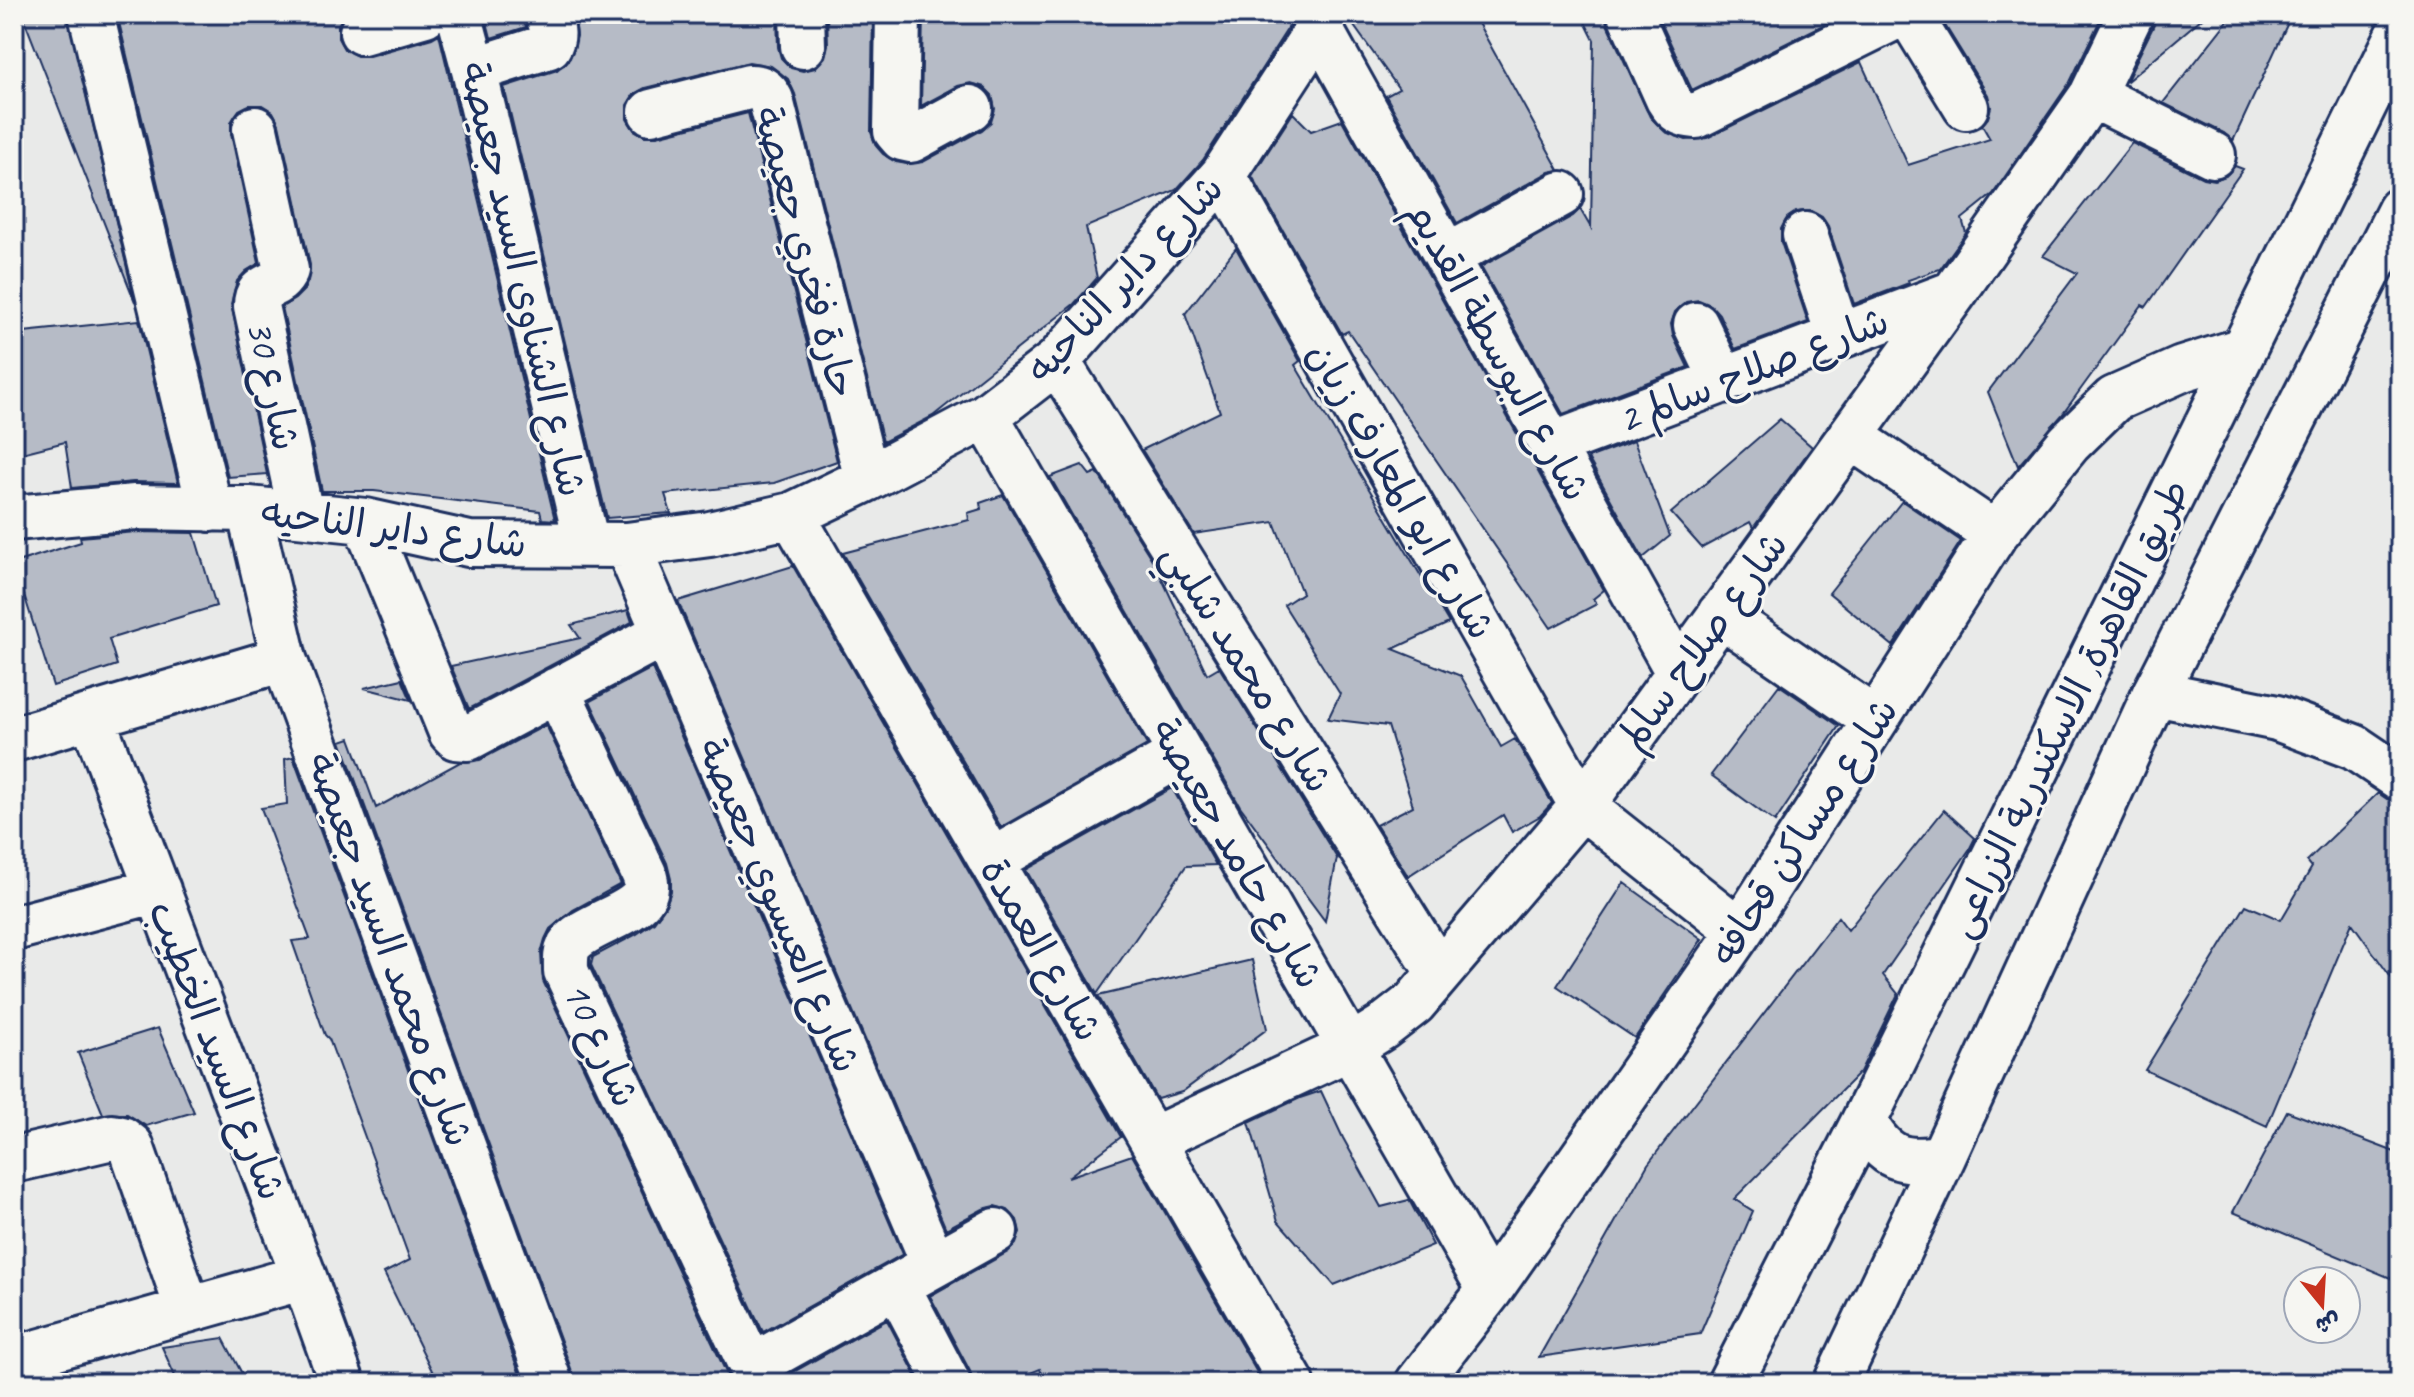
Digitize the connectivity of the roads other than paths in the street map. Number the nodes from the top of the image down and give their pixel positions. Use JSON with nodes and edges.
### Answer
{"nodes":[{"id":1,"x":91,"y":14,"type":"edge"},
{"id":2,"x":425,"y":14,"type":"edge"},
{"id":3,"x":459,"y":14,"type":"edge"},
{"id":4,"x":548,"y":14,"type":"edge"},
{"id":5,"x":898,"y":14,"type":"edge"},
{"id":6,"x":1630,"y":14,"type":"edge"},
{"id":7,"x":1901,"y":14,"type":"edge"},
{"id":8,"x":1909,"y":14,"type":"edge"},
{"id":9,"x":2131,"y":14,"type":"edge"},
{"id":10,"x":1322,"y":20,"type":"edge"},
{"id":11,"x":362,"y":32,"type":"dead end"},
{"id":12,"x":2400,"y":32,"type":"edge"},
{"id":13,"x":474,"y":70,"type":"junction"},
{"id":14,"x":2092,"y":95,"type":"junction"},
{"id":15,"x":1966,"y":107,"type":"dead end"},
{"id":16,"x":970,"y":108,"type":"dead end"},
{"id":17,"x":651,"y":112,"type":"dead end"},
{"id":18,"x":255,"y":129,"type":"dead end"},
{"id":19,"x":2213,"y":155,"type":"dead end"},
{"id":20,"x":1223,"y":175,"type":"junction"},
{"id":21,"x":1561,"y":194,"type":"dead end"},
{"id":22,"x":2400,"y":210,"type":"edge"},
{"id":23,"x":1805,"y":235,"type":"dead end"},
{"id":24,"x":1447,"y":257,"type":"junction"},
{"id":25,"x":1954,"y":293,"type":"junction"},
{"id":26,"x":1696,"y":325,"type":"dead end"},
{"id":27,"x":1839,"y":337,"type":"junction"},
{"id":28,"x":2243,"y":350,"type":"junction"},
{"id":29,"x":1057,"y":361,"type":"junction"},
{"id":30,"x":1723,"y":381,"type":"junction"},
{"id":31,"x":986,"y":416,"type":"junction"},
{"id":32,"x":1850,"y":436,"type":"junction"},
{"id":33,"x":1552,"y":445,"type":"junction"},
{"id":34,"x":867,"y":479,"type":"junction"},
{"id":35,"x":229,"y":509,"type":"junction"},
{"id":36,"x":301,"y":514,"type":"junction"},
{"id":37,"x":792,"y":515,"type":"junction"},
{"id":38,"x":14,"y":518,"type":"edge"},
{"id":39,"x":365,"y":521,"type":"junction"},
{"id":40,"x":1995,"y":534,"type":"junction"},
{"id":41,"x":607,"y":545,"type":"junction"},
{"id":42,"x":1720,"y":614,"type":"junction"},
{"id":43,"x":664,"y":633,"type":"junction"},
{"id":44,"x":284,"y":659,"type":"junction"},
{"id":45,"x":1678,"y":672,"type":"junction"},
{"id":46,"x":557,"y":690,"type":"junction"},
{"id":47,"x":2155,"y":693,"type":"junction"},
{"id":48,"x":92,"y":717,"type":"junction"},
{"id":49,"x":1875,"y":720,"type":"junction"},
{"id":50,"x":14,"y":739,"type":"edge"},
{"id":51,"x":1181,"y":754,"type":"junction"},
{"id":52,"x":2400,"y":778,"type":"edge"},
{"id":53,"x":1582,"y":806,"type":"junction"},
{"id":54,"x":991,"y":861,"type":"junction"},
{"id":55,"x":158,"y":890,"type":"junction"},
{"id":56,"x":14,"y":928,"type":"edge"},
{"id":57,"x":1740,"y":931,"type":"junction"},
{"id":58,"x":1439,"y":973,"type":"junction"},
{"id":59,"x":1351,"y":1047,"type":"junction"},
{"id":60,"x":1864,"y":1121,"type":"junction"},
{"id":61,"x":1152,"y":1140,"type":"junction"},
{"id":62,"x":1943,"y":1157,"type":"junction"},
{"id":63,"x":14,"y":1160,"type":"edge"},
{"id":64,"x":995,"y":1231,"type":"dead end"},
{"id":65,"x":934,"y":1264,"type":"junction"},
{"id":66,"x":304,"y":1277,"type":"junction"},
{"id":67,"x":897,"y":1286,"type":"junction"},
{"id":68,"x":1490,"y":1290,"type":"junction"},
{"id":69,"x":188,"y":1310,"type":"junction"},
{"id":70,"x":14,"y":1359,"type":"edge"},
{"id":71,"x":755,"y":1375,"type":"edge"},
{"id":72,"x":342,"y":1383,"type":"edge"},
{"id":73,"x":550,"y":1383,"type":"edge"},
{"id":74,"x":948,"y":1383,"type":"edge"},
{"id":75,"x":1292,"y":1383,"type":"edge"},
{"id":76,"x":1418,"y":1383,"type":"edge"},
{"id":77,"x":1730,"y":1383,"type":"edge"},
{"id":78,"x":1836,"y":1383,"type":"edge"}],
"edges":[{"from":1,"to":35,"type":"main road","name":"شارع محمد السيد جعيصة"},
{"from":2,"to":11,"type":"main road","name":"شارع الشناوى السيد جعيصة"},
{"from":3,"to":13,"type":"main road","name":"شارع الشناوى السيد جعيصة"},
{"from":4,"to":13,"type":"main road"},
{"from":5,"to":16,"type":"main road"},
{"from":6,"to":7,"type":"main road"},
{"from":8,"to":15,"type":"main road"},
{"from":9,"to":14,"type":"main road","name":"شارع صلاح سالم"},
{"from":10,"to":20,"type":"main road","name":"شارع داير الناحيه"},
{"from":10,"to":24,"type":"main road","name":"شارع البوسطة القديم"},
{"from":12,"to":28,"type":"main road","name":"طريق القاهرة, الاسكندرية الزراعى"},
{"from":13,"to":41,"type":"main road","name":"شارع الشناوى السيد جعيصة"},
{"from":14,"to":19,"type":"main road"},
{"from":14,"to":25,"type":"main road","name":"شارع صلاح سالم"},
{"from":17,"to":34,"type":"main road","name":"حارة فخري جعيصة"},
{"from":18,"to":36,"type":"main road","name":"شارع 30"},
{"from":20,"to":29,"type":"main road","name":"شارع داير الناحيه"},
{"from":20,"to":53,"type":"main road","name":"شارع ابو المعارف زيان"},
{"from":21,"to":24,"type":"main road"},
{"from":22,"to":47,"type":"main road","name":"طريق القاهرة, الاسكندرية الزراعى"},
{"from":23,"to":27,"type":"main road"},
{"from":24,"to":33,"type":"main road","name":"شارع البوسطة القديم"},
{"from":25,"to":27,"type":"main road","name":"شارع صلاح سالم 2"},
{"from":25,"to":32,"type":"main road","name":"شارع صلاح سالم"},
{"from":26,"to":30,"type":"main road"},
{"from":27,"to":30,"type":"main road","name":"شارع صلاح سالم 2"},
{"from":28,"to":40,"type":"main road","name":"شارع مساكن قحافه"},
{"from":28,"to":60,"type":"main road","name":"طريق القاهرة, الاسكندرية الزراعى"},
{"from":29,"to":31,"type":"main road","name":"شارع داير الناحيه"},
{"from":29,"to":58,"type":"main road","name":"شارع محمد شلبي"},
{"from":30,"to":33,"type":"main road","name":"شارع صلاح سالم 2"},
{"from":31,"to":34,"type":"main road","name":"شارع داير الناحيه"},
{"from":31,"to":51,"type":"main road","name":"شارع حامد جعيصة"},
{"from":32,"to":40,"type":"main road"},
{"from":32,"to":42,"type":"main road","name":"شارع صلاح سالم"},
{"from":33,"to":45,"type":"main road","name":"شارع البوسطة القديم"},
{"from":34,"to":37,"type":"main road","name":"شارع داير الناحيه"},
{"from":35,"to":36,"type":"main road","name":"شارع داير الناحيه"},
{"from":35,"to":38,"type":"main road","name":"شارع داير الناحيه"},
{"from":35,"to":44,"type":"main road","name":"شارع محمد السيد جعيصة"},
{"from":36,"to":39,"type":"main road","name":"شارع داير الناحيه"},
{"from":37,"to":41,"type":"main road","name":"شارع داير الناحيه"},
{"from":37,"to":54,"type":"main road","name":"شارع العمدة"},
{"from":39,"to":41,"type":"main road","name":"شارع داير الناحيه"},
{"from":39,"to":46,"type":"main road"},
{"from":40,"to":49,"type":"main road","name":"شارع مساكن قحافه"},
{"from":41,"to":43,"type":"main road","name":"شارع العيسوي جعيصة"},
{"from":42,"to":45,"type":"main road","name":"شارع صلاح سالم"},
{"from":42,"to":49,"type":"main road"},
{"from":43,"to":46,"type":"main road"},
{"from":43,"to":65,"type":"main road","name":"شارع العيسوي جعيصة"},
{"from":44,"to":48,"type":"main road"},
{"from":44,"to":73,"type":"main road","name":"شارع محمد السيد جعيصة"},
{"from":45,"to":53,"type":"main road","name":"شارع صلاح سالم"},
{"from":46,"to":71,"type":"main road","name":"شارع 10"},
{"from":47,"to":52,"type":"main road"},
{"from":47,"to":62,"type":"main road","name":"طريق القاهرة, الاسكندرية الزراعى"},
{"from":48,"to":50,"type":"main road"},
{"from":48,"to":55,"type":"main road","name":"شارع السيد الخطيب"},
{"from":49,"to":57,"type":"main road","name":"شارع مساكن قحافه"},
{"from":51,"to":54,"type":"main road"},
{"from":51,"to":59,"type":"main road","name":"شارع حامد جعيصة"},
{"from":53,"to":57,"type":"main road"},
{"from":53,"to":58,"type":"main road","name":"شارع صلاح سالم"},
{"from":54,"to":61,"type":"main road","name":"شارع العمدة"},
{"from":55,"to":56,"type":"main road"},
{"from":55,"to":66,"type":"main road","name":"شارع السيد الخطيب"},
{"from":57,"to":68,"type":"main road","name":"شارع مساكن قحافه"},
{"from":58,"to":59,"type":"main road","name":"شارع صلاح سالم"},
{"from":59,"to":61,"type":"main road","name":"شارع صلاح سالم"},
{"from":59,"to":68,"type":"main road","name":"شارع حامد جعيصة"},
{"from":60,"to":62,"type":"main road"},
{"from":60,"to":77,"type":"main road","name":"طريق القاهرة, الاسكندرية الزراعى"},
{"from":61,"to":75,"type":"main road","name":"شارع العمدة"},
{"from":62,"to":78,"type":"main road","name":"طريق القاهرة, الاسكندرية الزراعى"},
{"from":63,"to":69,"type":"main road"},
{"from":64,"to":65,"type":"main road"},
{"from":65,"to":67,"type":"main road"},
{"from":66,"to":69,"type":"main road"},
{"from":66,"to":72,"type":"main road","name":"شارع السيد الخطيب"},
{"from":67,"to":71,"type":"main road"},
{"from":67,"to":74,"type":"main road"},
{"from":68,"to":76,"type":"main road","name":"شارع مساكن قحافه"},
{"from":69,"to":70,"type":"main road"}]}
